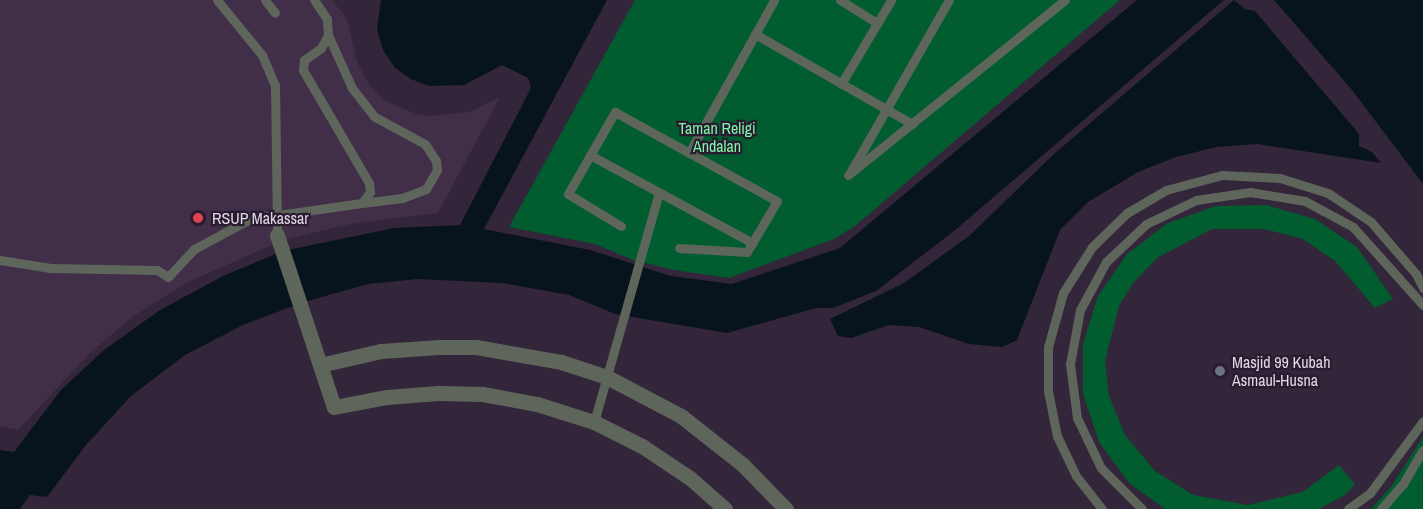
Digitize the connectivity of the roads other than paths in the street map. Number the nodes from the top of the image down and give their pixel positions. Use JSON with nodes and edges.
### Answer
{"nodes":[{"id":1,"x":217,"y":0,"type":"edge"},
{"id":2,"x":265,"y":0,"type":"edge"},
{"id":3,"x":314,"y":0,"type":"edge"},
{"id":4,"x":774,"y":0,"type":"edge"},
{"id":5,"x":840,"y":0,"type":"edge"},
{"id":6,"x":891,"y":0,"type":"edge"},
{"id":7,"x":949,"y":0,"type":"edge"},
{"id":8,"x":1065,"y":0,"type":"edge"},
{"id":9,"x":275,"y":13,"type":"dead end"},
{"id":10,"x":877,"y":22,"type":"junction"},
{"id":11,"x":328,"y":34,"type":"junction"},
{"id":12,"x":755,"y":34,"type":"junction"},
{"id":13,"x":842,"y":84,"type":"junction"},
{"id":14,"x":886,"y":109,"type":"junction"},
{"id":15,"x":912,"y":124,"type":"junction"},
{"id":16,"x":689,"y":153,"type":"junction"},
{"id":17,"x":590,"y":155,"type":"junction"},
{"id":18,"x":659,"y":192,"type":"junction"},
{"id":19,"x":362,"y":203,"type":"junction"},
{"id":20,"x":274,"y":213,"type":"junction"},
{"id":21,"x":621,"y":226,"type":"dead end"},
{"id":22,"x":278,"y":236,"type":"joint"},
{"id":23,"x":753,"y":243,"type":"junction"},
{"id":24,"x":679,"y":248,"type":"dead end"},
{"id":25,"x":0,"y":260,"type":"edge"},
{"id":26,"x":1423,"y":288,"type":"edge"},
{"id":27,"x":1420,"y":303,"type":"edge"},
{"id":28,"x":1423,"y":314,"type":"edge"},
{"id":29,"x":320,"y":365,"type":"junction"},
{"id":30,"x":607,"y":376,"type":"junction"},
{"id":31,"x":1423,"y":421,"type":"edge"},
{"id":32,"x":594,"y":422,"type":"junction"},
{"id":33,"x":1423,"y":450,"type":"edge"},
{"id":34,"x":725,"y":509,"type":"edge"},
{"id":35,"x":786,"y":509,"type":"edge"},
{"id":36,"x":1102,"y":509,"type":"edge"},
{"id":37,"x":1142,"y":509,"type":"edge"},
{"id":38,"x":1348,"y":509,"type":"edge"},
{"id":39,"x":1382,"y":509,"type":"edge"}],
"edges":[{"from":1,"to":20,"type":"lane"},
{"from":2,"to":9,"type":"lane"},
{"from":3,"to":11,"type":"lane"},
{"from":4,"to":12,"type":"lane"},
{"from":5,"to":10,"type":"lane"},
{"from":6,"to":10,"type":"lane"},
{"from":7,"to":14,"type":"lane"},
{"from":8,"to":15,"type":"lane"},
{"from":10,"to":13,"type":"lane"},
{"from":11,"to":19,"type":"lane"},
{"from":11,"to":19,"type":"lane"},
{"from":12,"to":13,"type":"lane"},
{"from":12,"to":16,"type":"lane"},
{"from":13,"to":14,"type":"lane"},
{"from":14,"to":15,"type":"lane"},
{"from":14,"to":15,"type":"lane"},
{"from":16,"to":17,"type":"lane"},
{"from":16,"to":23,"type":"lane"},
{"from":17,"to":18,"type":"lane"},
{"from":17,"to":21,"type":"lane"},
{"from":18,"to":23,"type":"lane"},
{"from":18,"to":30,"type":"lane"},
{"from":19,"to":20,"type":"lane"},
{"from":20,"to":22,"type":"lane"},
{"from":20,"to":25,"type":"lane"},
{"from":22,"to":29,"type":"street"},
{"from":23,"to":24,"type":"lane"},
{"from":26,"to":36,"type":"lane"},
{"from":27,"to":28,"type":"lane"},
{"from":27,"to":37,"type":"lane"},
{"from":29,"to":30,"type":"street"},
{"from":29,"to":32,"type":"street"},
{"from":30,"to":32,"type":"lane"},
{"from":30,"to":35,"type":"street"},
{"from":31,"to":38,"type":"lane"},
{"from":32,"to":34,"type":"street"},
{"from":33,"to":39,"type":"lane"}]}
